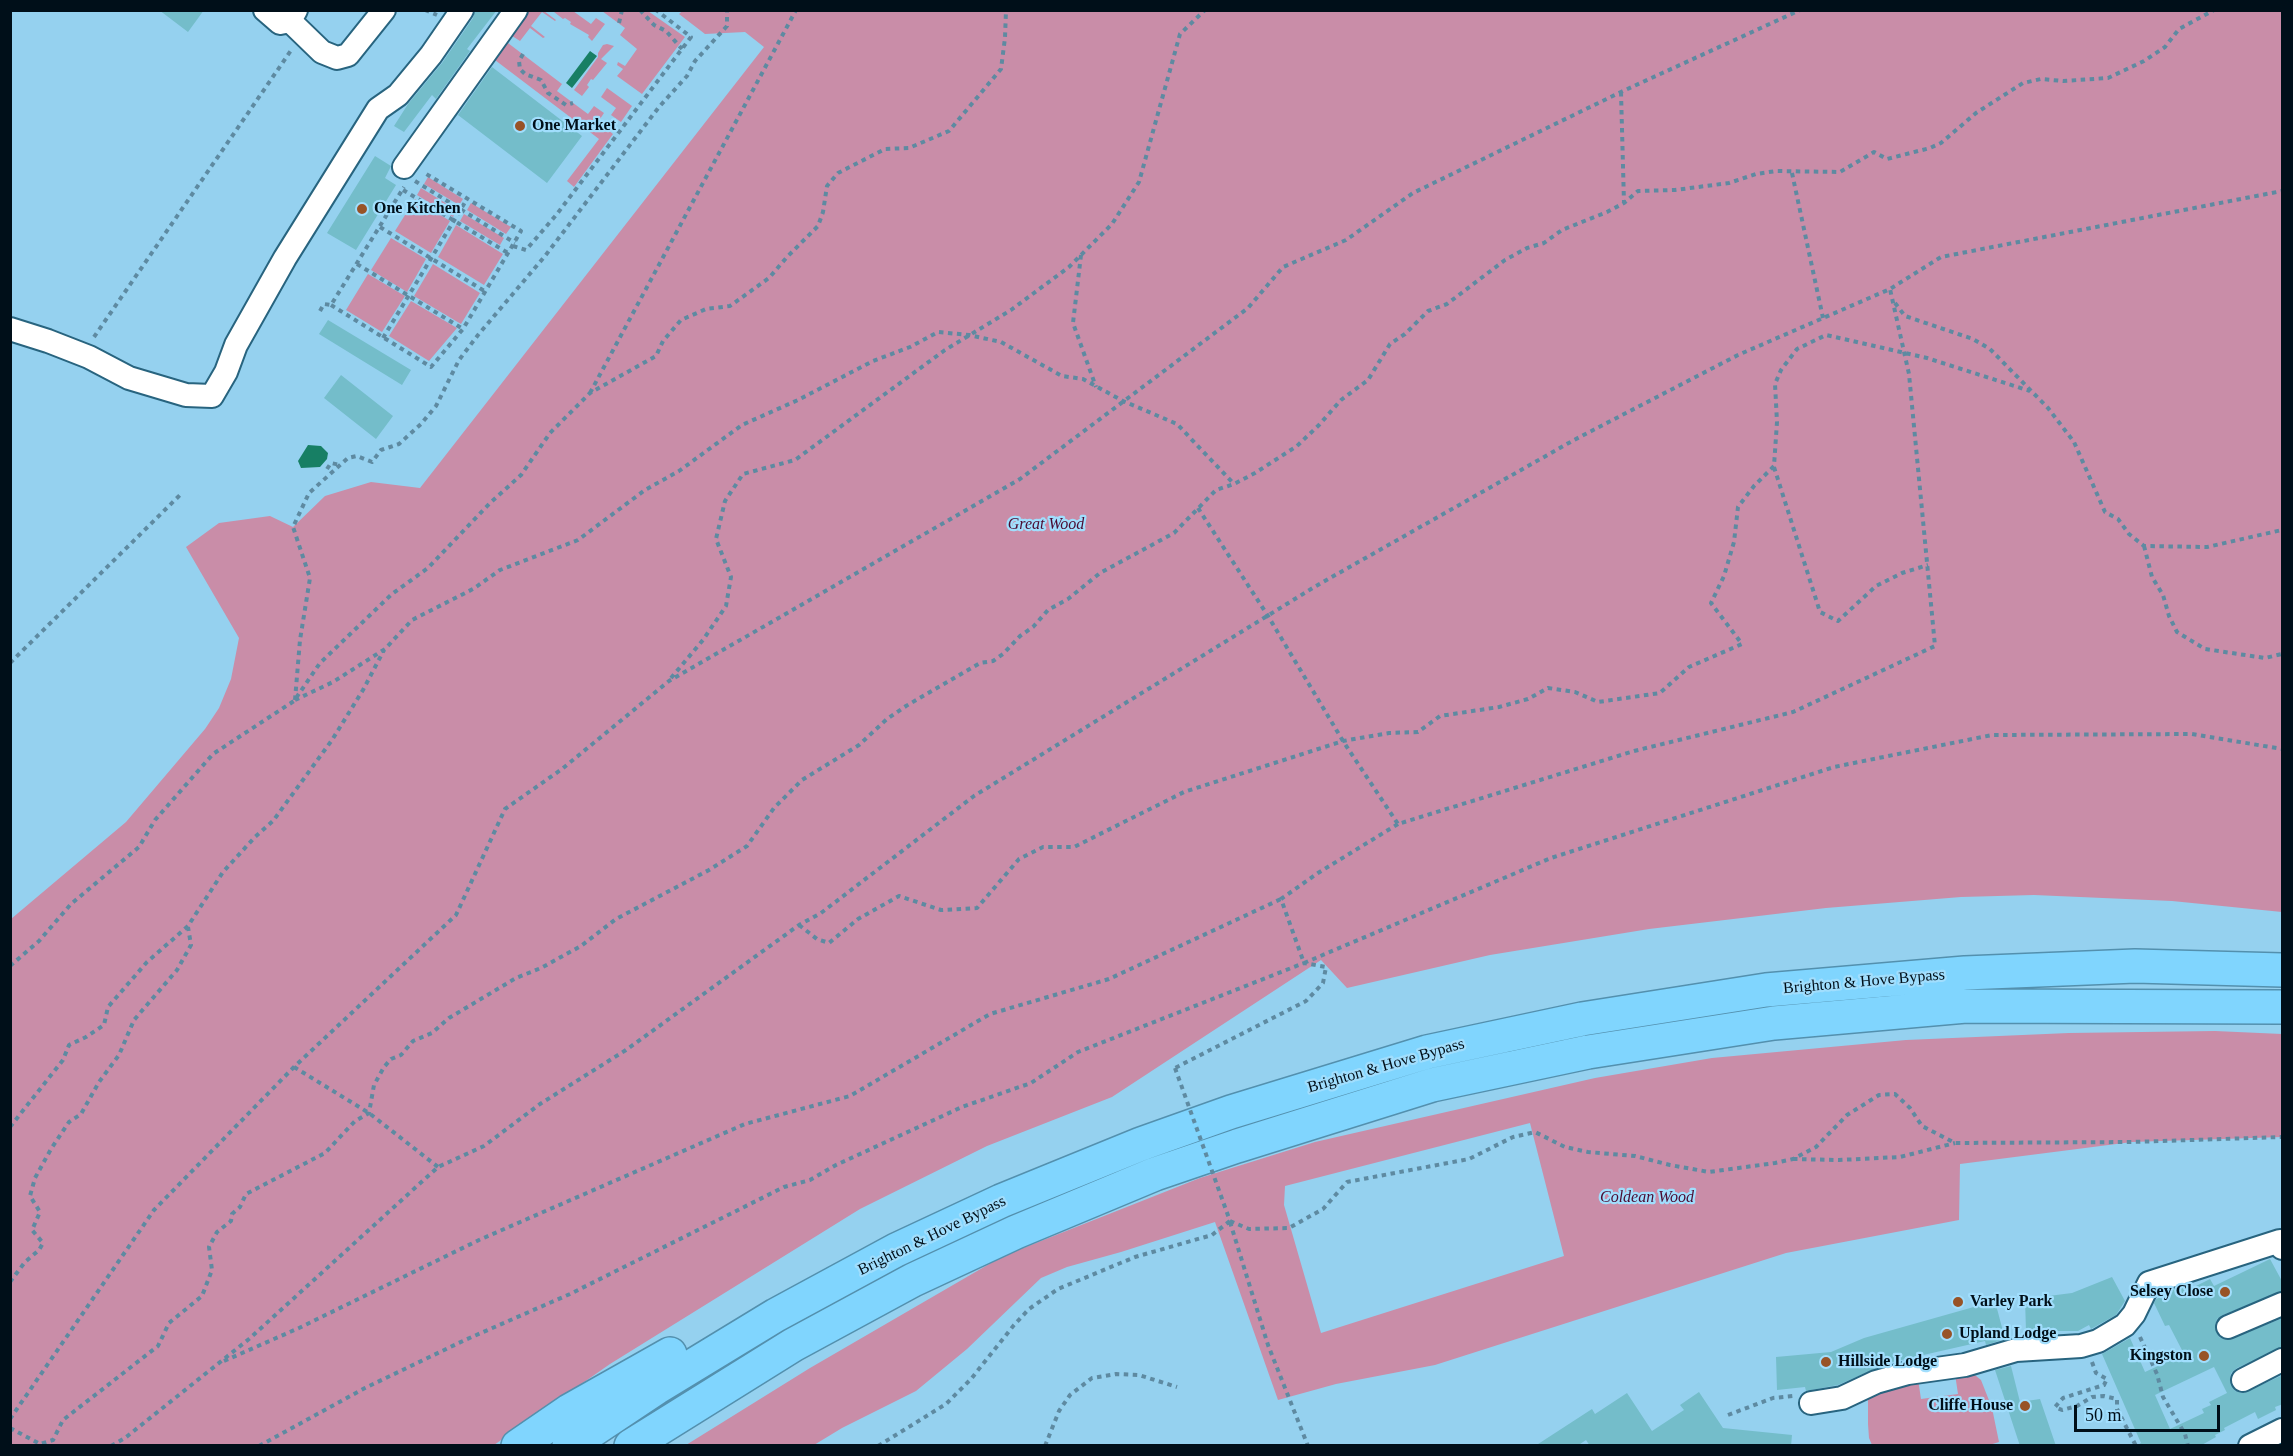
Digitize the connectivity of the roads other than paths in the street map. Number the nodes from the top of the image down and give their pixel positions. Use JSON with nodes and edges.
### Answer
{"nodes":[{"id":1,"x":265,"y":10,"type":"edge"},
{"id":2,"x":384,"y":10,"type":"edge"},
{"id":3,"x":462,"y":10,"type":"edge"},
{"id":4,"x":516,"y":10,"type":"edge"},
{"id":5,"x":293,"y":16,"type":"edge"},
{"id":6,"x":409,"y":172,"type":"road end"},
{"id":7,"x":10,"y":329,"type":"edge"},
{"id":8,"x":2283,"y":970,"type":"edge"},
{"id":9,"x":2283,"y":1007,"type":"edge"},
{"id":10,"x":2281,"y":1244,"type":"edge"},
{"id":11,"x":897,"y":1250,"type":"junction"},
{"id":12,"x":2283,"y":1304,"type":"edge"},
{"id":13,"x":2228,"y":1327,"type":"dead end"},
{"id":14,"x":2283,"y":1360,"type":"edge"},
{"id":15,"x":2243,"y":1380,"type":"dead end"},
{"id":16,"x":1802,"y":1399,"type":"road end"},
{"id":17,"x":2283,"y":1430,"type":"edge"},
{"id":18,"x":518,"y":1446,"type":"edge"},
{"id":19,"x":569,"y":1446,"type":"edge"},
{"id":20,"x":631,"y":1446,"type":"edge"},
{"id":21,"x":2250,"y":1446,"type":"edge"}],
"edges":[{"from":1,"to":5,"type":"street"},
{"from":2,"to":5,"type":"street"},
{"from":3,"to":7,"type":"street"},
{"from":4,"to":6,"type":"street"},
{"from":8,"to":11,"type":"highway","name":"Brighton & Hove Bypass"},
{"from":9,"to":20,"type":"highway","name":"Brighton & Hove Bypass"},
{"from":10,"to":16,"type":"street"},
{"from":11,"to":18,"type":"highway"},
{"from":11,"to":19,"type":"highway","name":"Brighton & Hove Bypass"},
{"from":12,"to":13,"type":"street"},
{"from":14,"to":15,"type":"street"},
{"from":17,"to":21,"type":"street"}]}
